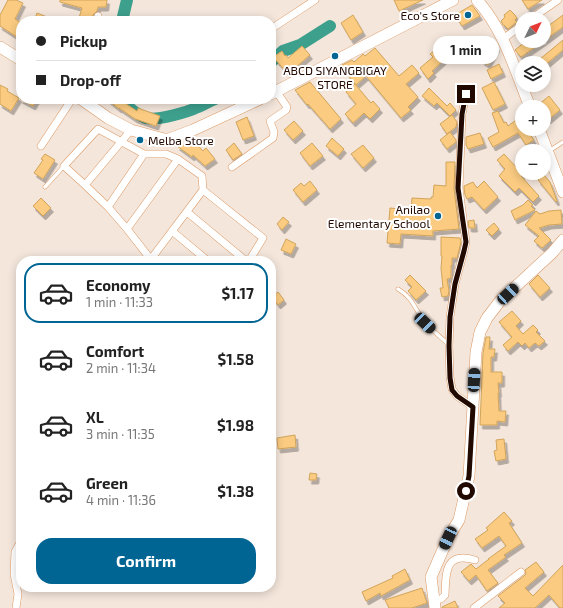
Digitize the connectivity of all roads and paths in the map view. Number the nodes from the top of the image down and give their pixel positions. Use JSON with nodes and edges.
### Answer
{"nodes":[{"id":1,"x":315,"y":0,"type":"edge"},
{"id":2,"x":453,"y":0,"type":"edge"},
{"id":3,"x":477,"y":0,"type":"edge"},
{"id":4,"x":558,"y":0,"type":"edge"},
{"id":5,"x":541,"y":12,"type":"edge"},
{"id":6,"x":276,"y":26,"type":"edge"},
{"id":7,"x":515,"y":30,"type":"edge"},
{"id":8,"x":503,"y":39,"type":"junction"},
{"id":9,"x":0,"y":47,"type":"edge"},
{"id":10,"x":16,"y":57,"type":"edge"},
{"id":11,"x":276,"y":92,"type":"edge"},
{"id":12,"x":466,"y":94,"type":"dead end"},
{"id":13,"x":276,"y":95,"type":"edge"},
{"id":14,"x":527,"y":100,"type":"edge"},
{"id":15,"x":69,"y":104,"type":"edge"},
{"id":16,"x":87,"y":104,"type":"edge"},
{"id":17,"x":249,"y":104,"type":"edge"},
{"id":18,"x":131,"y":130,"type":"junction"},
{"id":19,"x":122,"y":141,"type":"junction"},
{"id":20,"x":563,"y":142,"type":"edge"},
{"id":21,"x":41,"y":146,"type":"dead end"},
{"id":22,"x":551,"y":149,"type":"edge"},
{"id":23,"x":144,"y":154,"type":"junction"},
{"id":24,"x":178,"y":159,"type":"junction"},
{"id":25,"x":551,"y":159,"type":"edge"},
{"id":26,"x":64,"y":166,"type":"junction"},
{"id":27,"x":232,"y":167,"type":"dead end"},
{"id":28,"x":85,"y":185,"type":"junction"},
{"id":29,"x":45,"y":187,"type":"dead end"},
{"id":30,"x":203,"y":190,"type":"junction"},
{"id":31,"x":563,"y":192,"type":"edge"},
{"id":32,"x":108,"y":207,"type":"junction"},
{"id":33,"x":187,"y":212,"type":"junction"},
{"id":34,"x":127,"y":229,"type":"junction"},
{"id":35,"x":172,"y":231,"type":"junction"},
{"id":36,"x":563,"y":240,"type":"edge"},
{"id":37,"x":148,"y":256,"type":"edge"},
{"id":38,"x":154,"y":256,"type":"edge"},
{"id":39,"x":202,"y":256,"type":"edge"},
{"id":40,"x":242,"y":256,"type":"edge"},
{"id":41,"x":251,"y":256,"type":"edge"},
{"id":42,"x":398,"y":289,"type":"dead end"},
{"id":43,"x":449,"y":346,"type":"junction"},
{"id":44,"x":473,"y":407,"type":"junction"},
{"id":45,"x":16,"y":552,"type":"edge"},
{"id":46,"x":474,"y":560,"type":"dead end"},
{"id":47,"x":521,"y":572,"type":"dead end"},
{"id":48,"x":16,"y":584,"type":"edge"},
{"id":49,"x":18,"y":592,"type":"edge"},
{"id":50,"x":434,"y":604,"type":"edge"},
{"id":51,"x":16,"y":608,"type":"edge"},
{"id":52,"x":474,"y":608,"type":"edge"}],
"edges":[{"from":1,"to":6,"type":"street"},
{"from":2,"to":11,"type":"main road"},
{"from":3,"to":8,"type":"main road"},
{"from":4,"to":5,"type":"street"},
{"from":7,"to":8,"type":"street"},
{"from":8,"to":14,"type":"main road"},
{"from":9,"to":10,"type":"main road"},
{"from":12,"to":43,"type":"street"},
{"from":13,"to":27,"type":"street"},
{"from":15,"to":21,"type":"street"},
{"from":16,"to":18,"type":"main road"},
{"from":17,"to":18,"type":"main road"},
{"from":18,"to":19,"type":"street"},
{"from":19,"to":23,"type":"street"},
{"from":19,"to":26,"type":"street"},
{"from":19,"to":28,"type":"street"},
{"from":20,"to":22,"type":"lane"},
{"from":23,"to":24,"type":"street"},
{"from":23,"to":32,"type":"street"},
{"from":24,"to":30,"type":"street"},
{"from":24,"to":34,"type":"street"},
{"from":25,"to":31,"type":"main road"},
{"from":26,"to":28,"type":"street"},
{"from":26,"to":29,"type":"lane"},
{"from":28,"to":32,"type":"street"},
{"from":30,"to":33,"type":"street"},
{"from":30,"to":41,"type":"street"},
{"from":32,"to":34,"type":"street"},
{"from":33,"to":35,"type":"street"},
{"from":33,"to":40,"type":"street"},
{"from":34,"to":37,"type":"street"},
{"from":35,"to":38,"type":"street"},
{"from":35,"to":39,"type":"street"},
{"from":36,"to":44,"type":"main road"},
{"from":42,"to":43,"type":"lane"},
{"from":43,"to":44,"type":"street"},
{"from":44,"to":50,"type":"main road"},
{"from":45,"to":48,"type":"street"},
{"from":46,"to":50,"type":"street"},
{"from":47,"to":52,"type":"street"},
{"from":49,"to":51,"type":"street"}]}
